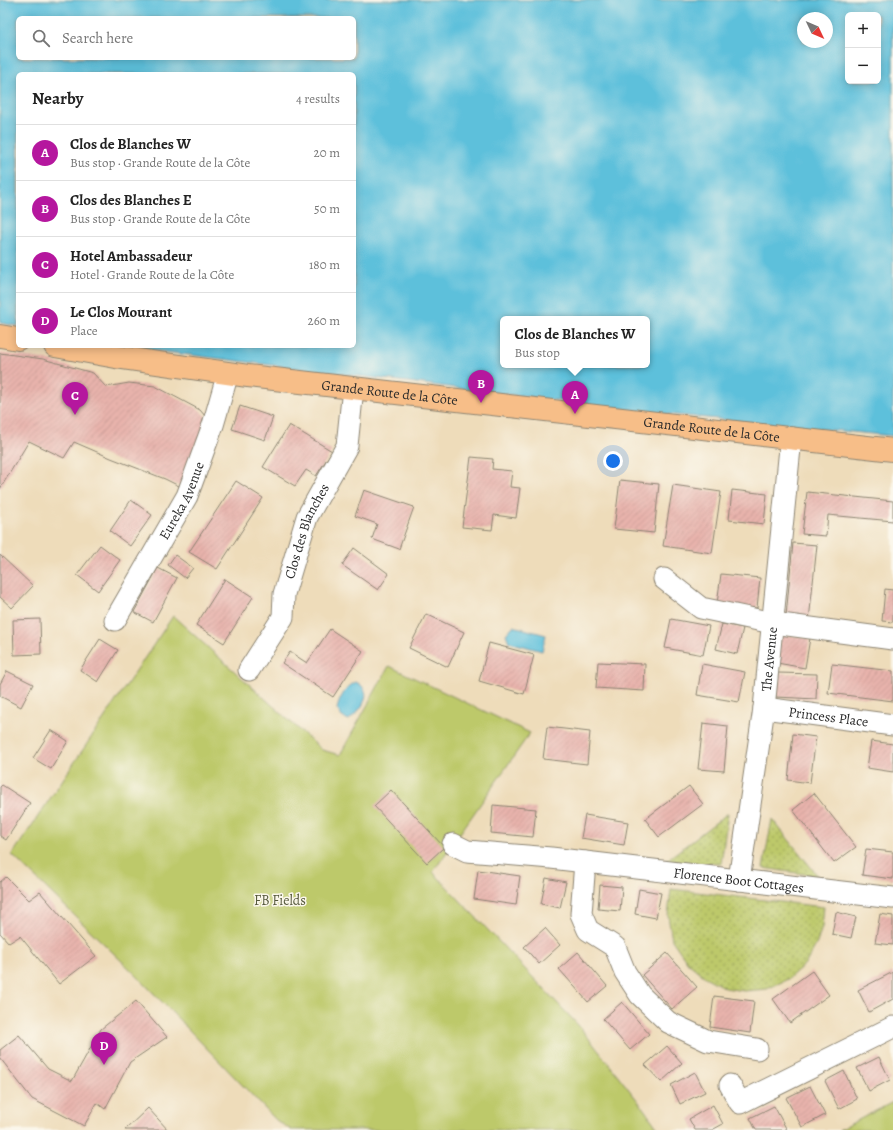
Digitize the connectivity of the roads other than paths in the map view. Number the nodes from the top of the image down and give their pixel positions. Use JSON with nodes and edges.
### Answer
{"nodes":[{"id":1,"x":0,"y":336,"type":"edge"},
{"id":2,"x":16,"y":339,"type":"edge"},
{"id":3,"x":66,"y":348,"type":"edge"},
{"id":4,"x":228,"y":373,"type":"junction"},
{"id":5,"x":353,"y":388,"type":"junction"},
{"id":6,"x":791,"y":438,"type":"junction"},
{"id":7,"x":893,"y":450,"type":"edge"},
{"id":8,"x":664,"y":579,"type":"dead end"},
{"id":9,"x":115,"y":620,"type":"dead end"},
{"id":10,"x":773,"y":623,"type":"junction"},
{"id":11,"x":893,"y":639,"type":"edge"},
{"id":12,"x":249,"y":670,"type":"dead end"},
{"id":13,"x":764,"y":708,"type":"junction"},
{"id":14,"x":893,"y":725,"type":"edge"},
{"id":15,"x":452,"y":844,"type":"dead end"},
{"id":16,"x":585,"y":862,"type":"junction"},
{"id":17,"x":739,"y":880,"type":"junction"},
{"id":18,"x":893,"y":898,"type":"edge"},
{"id":19,"x":893,"y":1027,"type":"edge"},
{"id":20,"x":757,"y":1049,"type":"dead end"},
{"id":21,"x":730,"y":1085,"type":"dead end"}],
"edges":[{"from":1,"to":2,"type":"main road"},
{"from":3,"to":4,"type":"main road","name":"Grande Route de la Côte"},
{"from":4,"to":5,"type":"main road","name":"Grande Route de la Côte"},
{"from":4,"to":9,"type":"street","name":"Eureka Avenue"},
{"from":5,"to":6,"type":"main road","name":"Grande Route de la Côte"},
{"from":5,"to":12,"type":"street","name":"Clos des Blanches"},
{"from":6,"to":7,"type":"main road","name":"Grande Route de la Côte"},
{"from":6,"to":10,"type":"street","name":"The Avenue"},
{"from":8,"to":10,"type":"street"},
{"from":10,"to":11,"type":"street"},
{"from":10,"to":13,"type":"street","name":"The Avenue"},
{"from":13,"to":14,"type":"street","name":"Princess Place"},
{"from":13,"to":17,"type":"street","name":"The Avenue"},
{"from":15,"to":16,"type":"street","name":"Florence Boot Cottages"},
{"from":16,"to":17,"type":"street","name":"Florence Boot Cottages"},
{"from":16,"to":20,"type":"street"},
{"from":17,"to":18,"type":"street","name":"Florence Boot Cottages"},
{"from":19,"to":21,"type":"street"}]}
